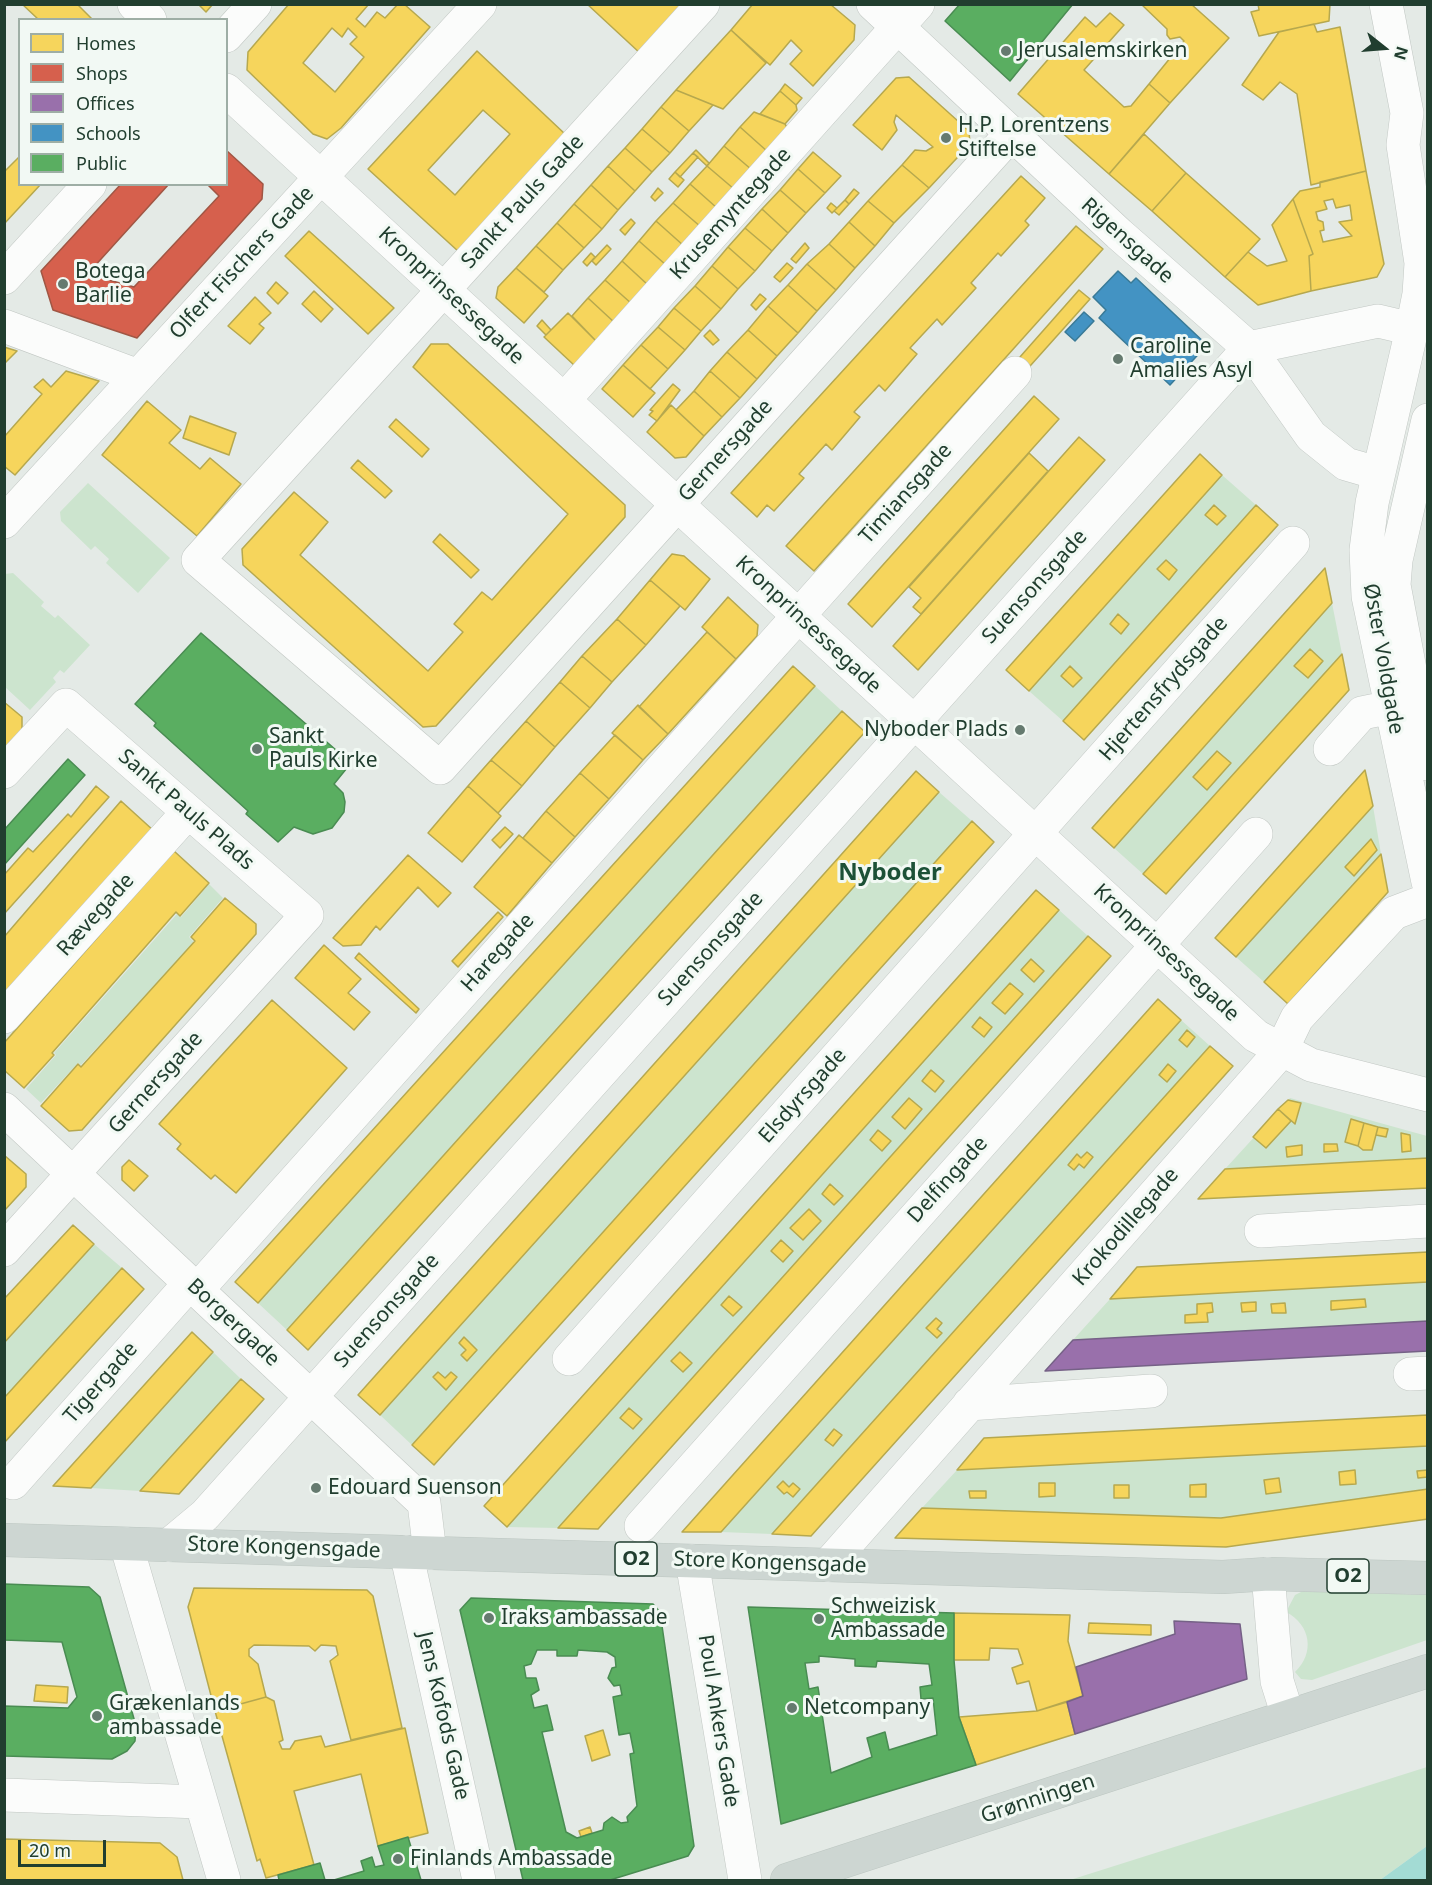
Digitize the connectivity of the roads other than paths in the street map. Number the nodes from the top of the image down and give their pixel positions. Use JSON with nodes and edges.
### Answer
{"nodes":[{"id":1,"x":134,"y":4,"type":"edge"},
{"id":2,"x":255,"y":4,"type":"edge"},
{"id":3,"x":480,"y":4,"type":"edge"},
{"id":4,"x":703,"y":4,"type":"edge"},
{"id":5,"x":873,"y":4,"type":"edge"},
{"id":6,"x":1386,"y":4,"type":"edge"},
{"id":7,"x":908,"y":16,"type":"edge"},
{"id":8,"x":148,"y":18,"type":"edge"},
{"id":9,"x":228,"y":34,"type":"edge"},
{"id":10,"x":228,"y":92,"type":"edge"},
{"id":11,"x":1417,"y":112,"type":"edge"},
{"id":12,"x":1011,"y":134,"type":"junction"},
{"id":13,"x":1428,"y":159,"type":"edge"},
{"id":14,"x":321,"y":177,"type":"junction"},
{"id":15,"x":88,"y":186,"type":"edge"},
{"id":16,"x":4,"y":278,"type":"edge"},
{"id":17,"x":444,"y":290,"type":"junction"},
{"id":18,"x":4,"y":326,"type":"edge"},
{"id":19,"x":1412,"y":329,"type":"junction"},
{"id":20,"x":1249,"y":348,"type":"junction"},
{"id":21,"x":1015,"y":373,"type":"dead end"},
{"id":22,"x":138,"y":376,"type":"junction"},
{"id":23,"x":564,"y":400,"type":"junction"},
{"id":24,"x":1428,"y":420,"type":"edge"},
{"id":25,"x":1377,"y":473,"type":"junction"},
{"id":26,"x":677,"y":504,"type":"junction"},
{"id":27,"x":6,"y":516,"type":"edge"},
{"id":28,"x":1293,"y":543,"type":"dead end"},
{"id":29,"x":798,"y":615,"type":"junction"},
{"id":30,"x":1391,"y":707,"type":"junction"},
{"id":31,"x":915,"y":722,"type":"junction"},
{"id":32,"x":1330,"y":749,"type":"dead end"},
{"id":33,"x":1428,"y":764,"type":"edge"},
{"id":34,"x":440,"y":768,"type":"joint"},
{"id":35,"x":4,"y":772,"type":"edge"},
{"id":36,"x":188,"y":812,"type":"junction"},
{"id":37,"x":1036,"y":834,"type":"junction"},
{"id":38,"x":1256,"y":834,"type":"dead end"},
{"id":39,"x":1428,"y":882,"type":"edge"},
{"id":40,"x":1428,"y":900,"type":"edge"},
{"id":41,"x":307,"y":915,"type":"joint"},
{"id":42,"x":1158,"y":944,"type":"junction"},
{"id":43,"x":4,"y":1017,"type":"edge"},
{"id":44,"x":1281,"y":1051,"type":"junction"},
{"id":45,"x":1428,"y":1095,"type":"edge"},
{"id":46,"x":4,"y":1109,"type":"edge"},
{"id":47,"x":74,"y":1174,"type":"junction"},
{"id":48,"x":1428,"y":1221,"type":"edge"},
{"id":49,"x":1261,"y":1231,"type":"dead end"},
{"id":50,"x":4,"y":1250,"type":"edge"},
{"id":51,"x":194,"y":1287,"type":"junction"},
{"id":52,"x":569,"y":1359,"type":"dead end"},
{"id":53,"x":1151,"y":1391,"type":"dead end"},
{"id":54,"x":311,"y":1397,"type":"junction"},
{"id":55,"x":969,"y":1404,"type":"junction"},
{"id":56,"x":13,"y":1483,"type":"dead end"},
{"id":57,"x":641,"y":1526,"type":"dead end"},
{"id":58,"x":4,"y":1540,"type":"edge"},
{"id":59,"x":126,"y":1544,"type":"junction"},
{"id":60,"x":169,"y":1545,"type":"junction"},
{"id":61,"x":418,"y":1552,"type":"junction"},
{"id":62,"x":692,"y":1561,"type":"junction"},
{"id":63,"x":828,"y":1565,"type":"junction"},
{"id":64,"x":1268,"y":1574,"type":"junction"},
{"id":65,"x":1428,"y":1578,"type":"edge"},
{"id":66,"x":1428,"y":1671,"type":"edge"},
{"id":67,"x":1288,"y":1716,"type":"junction"},
{"id":68,"x":4,"y":1795,"type":"edge"},
{"id":69,"x":200,"y":1802,"type":"junction"},
{"id":70,"x":224,"y":1881,"type":"edge"},
{"id":71,"x":479,"y":1881,"type":"edge"},
{"id":72,"x":745,"y":1881,"type":"edge"},
{"id":73,"x":788,"y":1881,"type":"edge"}],
"edges":[{"from":1,"to":8,"type":"street"},
{"from":2,"to":9,"type":"street"},
{"from":3,"to":14,"type":"street","name":"Olfert Fischers Gade"},
{"from":4,"to":17,"type":"street","name":"Sankt Pauls Gade"},
{"from":5,"to":7,"type":"street","name":"Rigensgade"},
{"from":6,"to":11,"type":"street","name":"Øster Voldgade"},
{"from":7,"to":12,"type":"street","name":"Rigensgade"},
{"from":7,"to":23,"type":"street","name":"Krusemyntegade"},
{"from":10,"to":14,"type":"street","name":"Kronprinsessegade"},
{"from":11,"to":13,"type":"street","name":"Øster Voldgade"},
{"from":11,"to":19,"type":"street","name":"Øster Voldgade"},
{"from":12,"to":20,"type":"street","name":"Rigensgade"},
{"from":12,"to":26,"type":"street","name":"Gernersgade"},
{"from":14,"to":17,"type":"street","name":"Kronprinsessegade"},
{"from":14,"to":22,"type":"street","name":"Olfert Fischers Gade"},
{"from":15,"to":16,"type":"street"},
{"from":17,"to":23,"type":"street","name":"Kronprinsessegade"},
{"from":17,"to":34,"type":"street","name":"Sankt Pauls Gade"},
{"from":18,"to":22,"type":"street"},
{"from":19,"to":20,"type":"street"},
{"from":19,"to":25,"type":"street","name":"Øster Voldgade"},
{"from":20,"to":25,"type":"street","name":"Rigensgade"},
{"from":20,"to":31,"type":"street","name":"Suensonsgade"},
{"from":21,"to":29,"type":"street","name":"Timiansgade"},
{"from":22,"to":27,"type":"street","name":"Olfert Fischers Gade"},
{"from":23,"to":26,"type":"street","name":"Kronprinsessegade"},
{"from":24,"to":33,"type":"street","name":"Øster Voldgade"},
{"from":25,"to":30,"type":"street","name":"Øster Voldgade"},
{"from":26,"to":29,"type":"street","name":"Kronprinsessegade"},
{"from":26,"to":34,"type":"street","name":"Gernersgade"},
{"from":28,"to":37,"type":"street","name":"Hjertensfrydsgade"},
{"from":29,"to":31,"type":"street","name":"Kronprinsessegade"},
{"from":29,"to":51,"type":"street","name":"Haregade"},
{"from":30,"to":32,"type":"street"},
{"from":30,"to":39,"type":"street","name":"Øster Voldgade"},
{"from":31,"to":37,"type":"street","name":"Kronprinsessegade"},
{"from":31,"to":54,"type":"street","name":"Suensonsgade"},
{"from":35,"to":36,"type":"street","name":"Sankt Pauls Plads"},
{"from":36,"to":41,"type":"street","name":"Sankt Pauls Plads"},
{"from":36,"to":43,"type":"street","name":"Rævegade"},
{"from":37,"to":42,"type":"street","name":"Kronprinsessegade"},
{"from":37,"to":52,"type":"street","name":"Elsdyrsgade"},
{"from":38,"to":42,"type":"street","name":"Delfingade"},
{"from":40,"to":44,"type":"street","name":"Krokodillegade"},
{"from":41,"to":47,"type":"street","name":"Gernersgade"},
{"from":42,"to":44,"type":"street","name":"Kronprinsessegade"},
{"from":42,"to":57,"type":"street","name":"Delfingade"},
{"from":44,"to":45,"type":"street","name":"Kronprinsessegade"},
{"from":44,"to":55,"type":"street","name":"Krokodillegade"},
{"from":46,"to":47,"type":"street","name":"Borgergade"},
{"from":47,"to":50,"type":"street","name":"Gernersgade"},
{"from":47,"to":51,"type":"street","name":"Borgergade"},
{"from":48,"to":49,"type":"street"},
{"from":51,"to":54,"type":"street","name":"Borgergade"},
{"from":51,"to":56,"type":"street","name":"Tigergade"},
{"from":53,"to":55,"type":"street"},
{"from":54,"to":60,"type":"street","name":"Suensonsgade"},
{"from":54,"to":61,"type":"street","name":"Borgergade"},
{"from":55,"to":63,"type":"street","name":"Krokodillegade"},
{"from":58,"to":59,"type":"main road","name":"Store Kongensgade","number":"O2"},
{"from":59,"to":60,"type":"main road","name":"Store Kongensgade","number":"O2"},
{"from":59,"to":69,"type":"street"},
{"from":60,"to":61,"type":"main road","name":"Store Kongensgade","number":"O2"},
{"from":61,"to":62,"type":"main road","name":"Store Kongensgade","number":"O2"},
{"from":61,"to":71,"type":"street","name":"Jens Kofods Gade"},
{"from":62,"to":63,"type":"main road","name":"Store Kongensgade","number":"O2"},
{"from":62,"to":72,"type":"street","name":"Poul Ankers Gade"},
{"from":63,"to":64,"type":"main road","name":"Store Kongensgade","number":"O2"},
{"from":64,"to":65,"type":"main road","name":"Store Kongensgade","number":"O2"},
{"from":64,"to":67,"type":"street"},
{"from":66,"to":67,"type":"main road","name":"Grønningen"},
{"from":67,"to":73,"type":"main road","name":"Grønningen"},
{"from":68,"to":69,"type":"street"},
{"from":69,"to":70,"type":"street"}]}
